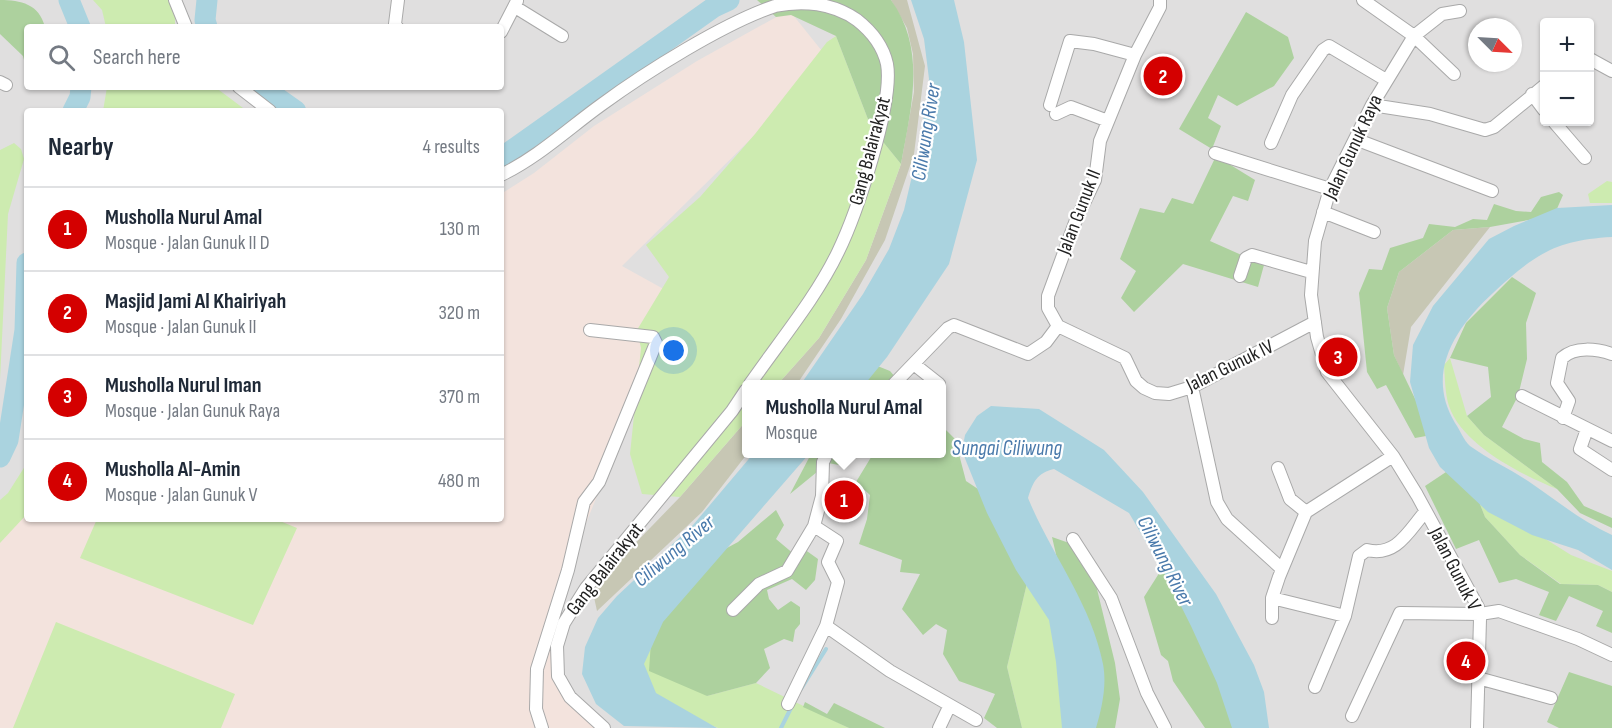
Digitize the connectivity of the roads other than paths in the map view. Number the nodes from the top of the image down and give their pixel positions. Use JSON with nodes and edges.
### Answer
{"nodes":[{"id":1,"x":175,"y":0,"type":"edge"},
{"id":2,"x":398,"y":0,"type":"edge"},
{"id":3,"x":1160,"y":0,"type":"edge"},
{"id":4,"x":1363,"y":0,"type":"edge"},
{"id":5,"x":516,"y":4,"type":"edge"},
{"id":6,"x":1460,"y":11,"type":"dead end"},
{"id":7,"x":185,"y":24,"type":"edge"},
{"id":8,"x":394,"y":24,"type":"edge"},
{"id":9,"x":504,"y":26,"type":"edge"},
{"id":10,"x":562,"y":36,"type":"dead end"},
{"id":11,"x":1414,"y":36,"type":"junction"},
{"id":12,"x":1134,"y":55,"type":"junction"},
{"id":13,"x":1594,"y":61,"type":"edge"},
{"id":14,"x":1612,"y":71,"type":"edge"},
{"id":15,"x":1454,"y":74,"type":"dead end"},
{"id":16,"x":1386,"y":80,"type":"junction"},
{"id":17,"x":1540,"y":89,"type":"edge"},
{"id":18,"x":243,"y":90,"type":"edge"},
{"id":19,"x":1532,"y":94,"type":"junction"},
{"id":20,"x":1540,"y":104,"type":"edge"},
{"id":21,"x":1372,"y":105,"type":"junction"},
{"id":22,"x":266,"y":108,"type":"edge"},
{"id":23,"x":1108,"y":121,"type":"junction"},
{"id":24,"x":1557,"y":126,"type":"edge"},
{"id":25,"x":1355,"y":139,"type":"junction"},
{"id":26,"x":1271,"y":143,"type":"dead end"},
{"id":27,"x":1215,"y":153,"type":"dead end"},
{"id":28,"x":1585,"y":158,"type":"dead end"},
{"id":29,"x":504,"y":173,"type":"edge"},
{"id":30,"x":1330,"y":189,"type":"junction"},
{"id":31,"x":1492,"y":191,"type":"dead end"},
{"id":32,"x":1323,"y":212,"type":"junction"},
{"id":33,"x":1374,"y":232,"type":"dead end"},
{"id":34,"x":1311,"y":272,"type":"junction"},
{"id":35,"x":1240,"y":276,"type":"dead end"},
{"id":36,"x":1315,"y":322,"type":"junction"},
{"id":37,"x":1058,"y":326,"type":"junction"},
{"id":38,"x":590,"y":330,"type":"dead end"},
{"id":39,"x":1612,"y":354,"type":"edge"},
{"id":40,"x":915,"y":365,"type":"junction"},
{"id":41,"x":753,"y":380,"type":"edge"},
{"id":42,"x":898,"y":380,"type":"edge"},
{"id":43,"x":933,"y":380,"type":"edge"},
{"id":44,"x":1192,"y":387,"type":"junction"},
{"id":45,"x":1522,"y":396,"type":"dead end"},
{"id":46,"x":742,"y":397,"type":"edge"},
{"id":47,"x":1563,"y":418,"type":"junction"},
{"id":48,"x":1587,"y":429,"type":"junction"},
{"id":49,"x":1612,"y":441,"type":"edge"},
{"id":50,"x":1393,"y":456,"type":"junction"},
{"id":51,"x":825,"y":458,"type":"edge"},
{"id":52,"x":1278,"y":468,"type":"dead end"},
{"id":53,"x":1612,"y":470,"type":"edge"},
{"id":54,"x":1306,"y":512,"type":"junction"},
{"id":55,"x":1425,"y":512,"type":"junction"},
{"id":56,"x":814,"y":526,"type":"junction"},
{"id":57,"x":1073,"y":539,"type":"dead end"},
{"id":58,"x":1282,"y":569,"type":"junction"},
{"id":59,"x":1272,"y":598,"type":"junction"},
{"id":60,"x":733,"y":610,"type":"dead end"},
{"id":61,"x":1480,"y":614,"type":"junction"},
{"id":62,"x":1345,"y":616,"type":"junction"},
{"id":63,"x":1272,"y":618,"type":"dead end"},
{"id":64,"x":826,"y":626,"type":"junction"},
{"id":65,"x":1612,"y":655,"type":"edge"},
{"id":66,"x":1478,"y":678,"type":"junction"},
{"id":67,"x":1315,"y":687,"type":"dead end"},
{"id":68,"x":1551,"y":698,"type":"dead end"},
{"id":69,"x":788,"y":704,"type":"dead end"},
{"id":70,"x":949,"y":707,"type":"junction"},
{"id":71,"x":1352,"y":716,"type":"dead end"},
{"id":72,"x":976,"y":720,"type":"dead end"},
{"id":73,"x":542,"y":728,"type":"edge"},
{"id":74,"x":604,"y":728,"type":"edge"},
{"id":75,"x":939,"y":728,"type":"edge"},
{"id":76,"x":1165,"y":728,"type":"edge"},
{"id":77,"x":1477,"y":728,"type":"edge"}],
"edges":[{"from":1,"to":7,"type":"street"},
{"from":2,"to":8,"type":"street"},
{"from":3,"to":12,"type":"street","name":"Jalan Gunuk II"},
{"from":4,"to":11,"type":"street"},
{"from":5,"to":9,"type":"street"},
{"from":5,"to":10,"type":"street"},
{"from":6,"to":11,"type":"street","name":"Jalan Gunuk Raya"},
{"from":11,"to":15,"type":"street"},
{"from":11,"to":16,"type":"street","name":"Jalan Gunuk Raya"},
{"from":12,"to":23,"type":"street","name":"Jalan Gunuk II"},
{"from":12,"to":23,"type":"street"},
{"from":13,"to":14,"type":"street"},
{"from":16,"to":21,"type":"street","name":"Jalan Gunuk Raya"},
{"from":16,"to":26,"type":"street"},
{"from":17,"to":19,"type":"street"},
{"from":18,"to":22,"type":"street"},
{"from":19,"to":20,"type":"street"},
{"from":19,"to":21,"type":"street"},
{"from":21,"to":25,"type":"street","name":"Jalan Gunuk Raya"},
{"from":23,"to":37,"type":"street","name":"Jalan Gunuk II"},
{"from":24,"to":28,"type":"street"},
{"from":25,"to":30,"type":"street","name":"Jalan Gunuk Raya"},
{"from":25,"to":31,"type":"street"},
{"from":27,"to":30,"type":"street"},
{"from":29,"to":41,"type":"street","name":"Gang Balairakyat"},
{"from":30,"to":32,"type":"street","name":"Jalan Gunuk Raya"},
{"from":32,"to":33,"type":"street"},
{"from":32,"to":34,"type":"street","name":"Jalan Gunuk Raya"},
{"from":34,"to":35,"type":"street"},
{"from":34,"to":36,"type":"street","name":"Jalan Gunuk Raya"},
{"from":36,"to":44,"type":"street","name":"Jalan Gunuk IV"},
{"from":36,"to":50,"type":"street","name":"Jalan Gunuk Raya"},
{"from":37,"to":40,"type":"street"},
{"from":37,"to":44,"type":"street","name":"Jalan Gunuk IV"},
{"from":38,"to":73,"type":"street"},
{"from":39,"to":47,"type":"street"},
{"from":40,"to":42,"type":"street"},
{"from":40,"to":43,"type":"street"},
{"from":44,"to":58,"type":"street"},
{"from":45,"to":47,"type":"street"},
{"from":46,"to":74,"type":"street","name":"Gang Balairakyat"},
{"from":47,"to":48,"type":"street"},
{"from":48,"to":49,"type":"street"},
{"from":48,"to":53,"type":"street"},
{"from":50,"to":54,"type":"street"},
{"from":50,"to":55,"type":"street","name":"Jalan Gunuk V"},
{"from":51,"to":56,"type":"street"},
{"from":52,"to":54,"type":"street"},
{"from":54,"to":58,"type":"street"},
{"from":55,"to":61,"type":"street","name":"Jalan Gunuk V"},
{"from":55,"to":62,"type":"street"},
{"from":56,"to":60,"type":"street"},
{"from":56,"to":64,"type":"street"},
{"from":57,"to":76,"type":"street"},
{"from":58,"to":59,"type":"street"},
{"from":59,"to":62,"type":"street"},
{"from":59,"to":63,"type":"street"},
{"from":61,"to":65,"type":"street"},
{"from":61,"to":66,"type":"street","name":"Jalan Gunuk V"},
{"from":61,"to":71,"type":"street"},
{"from":62,"to":67,"type":"street"},
{"from":64,"to":69,"type":"street"},
{"from":64,"to":70,"type":"street"},
{"from":66,"to":68,"type":"street"},
{"from":66,"to":77,"type":"street","name":"Jalan Gunuk V"},
{"from":70,"to":72,"type":"street"},
{"from":70,"to":75,"type":"street"}]}
